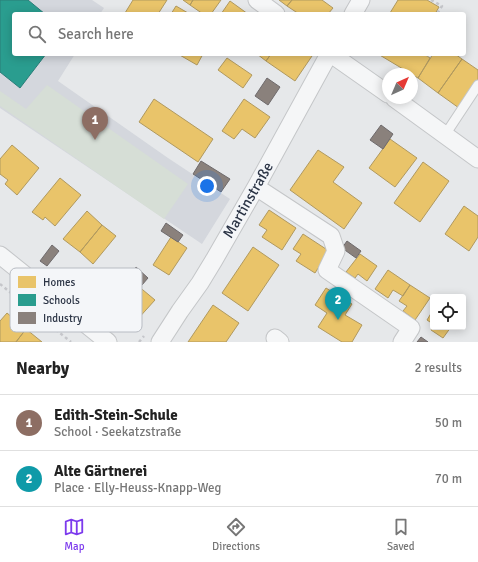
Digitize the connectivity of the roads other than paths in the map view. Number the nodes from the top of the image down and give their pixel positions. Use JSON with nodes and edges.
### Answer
{"nodes":[{"id":1,"x":257,"y":0,"type":"edge"},
{"id":2,"x":361,"y":0,"type":"edge"},
{"id":3,"x":273,"y":12,"type":"edge"},
{"id":4,"x":354,"y":12,"type":"edge"},
{"id":5,"x":329,"y":56,"type":"edge"},
{"id":6,"x":333,"y":56,"type":"edge"},
{"id":7,"x":478,"y":85,"type":"edge"},
{"id":8,"x":382,"y":90,"type":"edge"},
{"id":9,"x":402,"y":104,"type":"edge"},
{"id":10,"x":445,"y":135,"type":"junction"},
{"id":11,"x":478,"y":159,"type":"edge"},
{"id":12,"x":256,"y":187,"type":"junction"},
{"id":13,"x":0,"y":255,"type":"edge"},
{"id":14,"x":16,"y":268,"type":"edge"},
{"id":15,"x":96,"y":332,"type":"edge"},
{"id":16,"x":108,"y":342,"type":"edge"},
{"id":17,"x":160,"y":342,"type":"edge"},
{"id":18,"x":402,"y":342,"type":"edge"}],
"edges":[{"from":1,"to":3,"type":"street"},
{"from":2,"to":4,"type":"street"},
{"from":5,"to":12,"type":"street","name":"Martinstraße"},
{"from":6,"to":8,"type":"street"},
{"from":7,"to":10,"type":"lane"},
{"from":9,"to":10,"type":"street"},
{"from":10,"to":11,"type":"street"},
{"from":12,"to":17,"type":"street","name":"Martinstraße"},
{"from":12,"to":18,"type":"street"},
{"from":13,"to":14,"type":"street"},
{"from":15,"to":16,"type":"street"}]}
